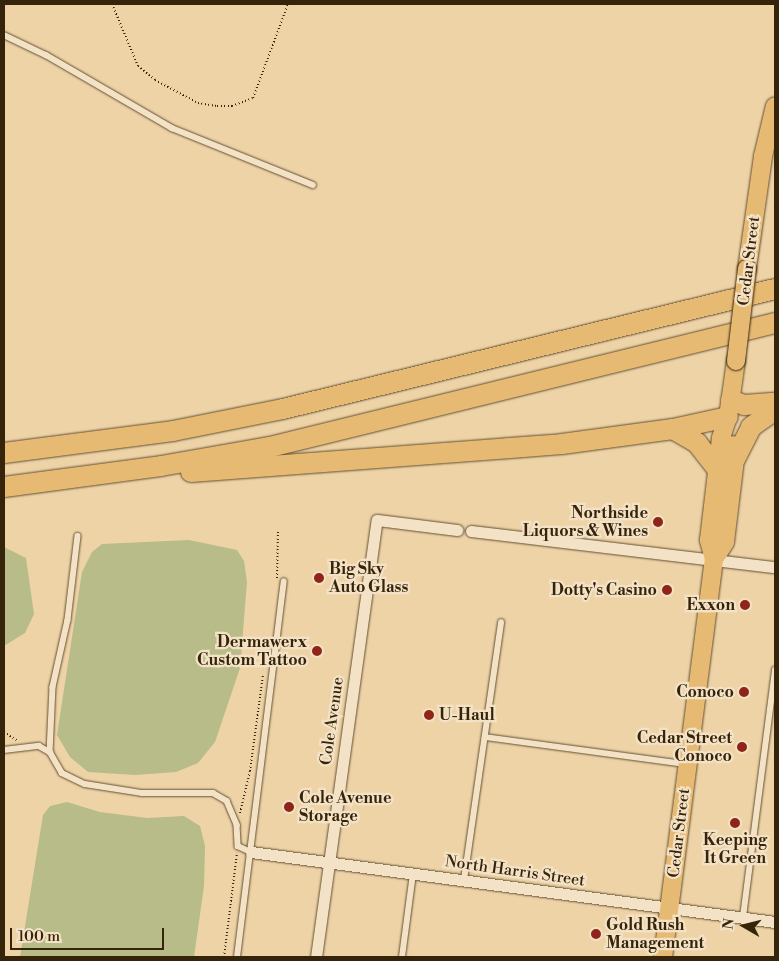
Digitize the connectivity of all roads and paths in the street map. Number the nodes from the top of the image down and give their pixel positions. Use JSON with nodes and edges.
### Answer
{"nodes":[{"id":1,"x":112,"y":4,"type":"edge"},
{"id":2,"x":288,"y":4,"type":"edge"},
{"id":3,"x":4,"y":35,"type":"edge"},
{"id":4,"x":775,"y":106,"type":"edge"},
{"id":5,"x":313,"y":185,"type":"dead end"},
{"id":6,"x":775,"y":289,"type":"edge"},
{"id":7,"x":775,"y":323,"type":"edge"},
{"id":8,"x":775,"y":403,"type":"edge"},
{"id":9,"x":729,"y":409,"type":"junction"},
{"id":10,"x":775,"y":410,"type":"edge"},
{"id":11,"x":673,"y":429,"type":"junction"},
{"id":12,"x":4,"y":453,"type":"edge"},
{"id":13,"x":735,"y":459,"type":"junction"},
{"id":14,"x":717,"y":469,"type":"junction"},
{"id":15,"x":86,"y":477,"type":"junction"},
{"id":16,"x":4,"y":487,"type":"edge"},
{"id":17,"x":457,"y":530,"type":"dead end"},
{"id":18,"x":472,"y":531,"type":"dead end"},
{"id":19,"x":278,"y":532,"type":"dead end"},
{"id":20,"x":78,"y":536,"type":"dead end"},
{"id":21,"x":714,"y":559,"type":"junction"},
{"id":22,"x":775,"y":567,"type":"edge"},
{"id":23,"x":284,"y":582,"type":"dead end"},
{"id":24,"x":276,"y":586,"type":"dead end"},
{"id":25,"x":501,"y":623,"type":"dead end"},
{"id":26,"x":265,"y":666,"type":"dead end"},
{"id":27,"x":775,"y":670,"type":"edge"},
{"id":28,"x":4,"y":732,"type":"edge"},
{"id":29,"x":485,"y":737,"type":"junction"},
{"id":30,"x":23,"y":747,"type":"junction"},
{"id":31,"x":4,"y":750,"type":"edge"},
{"id":32,"x":50,"y":752,"type":"junction"},
{"id":33,"x":688,"y":764,"type":"junction"},
{"id":34,"x":237,"y":825,"type":"junction"},
{"id":35,"x":238,"y":846,"type":"junction"},
{"id":36,"x":251,"y":852,"type":"junction"},
{"id":37,"x":328,"y":862,"type":"junction"},
{"id":38,"x":413,"y":873,"type":"junction"},
{"id":39,"x":464,"y":880,"type":"junction"},
{"id":40,"x":670,"y":908,"type":"junction"},
{"id":41,"x":743,"y":918,"type":"junction"},
{"id":42,"x":775,"y":922,"type":"edge"},
{"id":43,"x":224,"y":957,"type":"edge"},
{"id":44,"x":238,"y":957,"type":"edge"},
{"id":45,"x":316,"y":957,"type":"edge"},
{"id":46,"x":402,"y":957,"type":"edge"},
{"id":47,"x":663,"y":957,"type":"edge"}],
"edges":[{"from":1,"to":2,"type":"path"},
{"from":3,"to":5,"type":"lane"},
{"from":4,"to":9,"type":"main road","name":"Cedar Street","bridge":true},
{"from":6,"to":12,"type":"highway"},
{"from":7,"to":15,"type":"highway"},
{"from":8,"to":9,"type":"highway"},
{"from":9,"to":11,"type":"highway"},
{"from":9,"to":13,"type":"main road","name":"Cedar Street"},
{"from":9,"to":14,"type":"main road","name":"Cedar Street"},
{"from":10,"to":13,"type":"highway"},
{"from":11,"to":14,"type":"highway"},
{"from":11,"to":15,"type":"highway"},
{"from":13,"to":21,"type":"main road","name":"Cedar Street"},
{"from":14,"to":21,"type":"main road","name":"Cedar Street"},
{"from":15,"to":16,"type":"highway"},
{"from":17,"to":37,"type":"street","name":"Cole Avenue"},
{"from":18,"to":21,"type":"street"},
{"from":19,"to":24,"type":"path"},
{"from":20,"to":32,"type":"lane"},
{"from":21,"to":22,"type":"street"},
{"from":21,"to":33,"type":"main road","name":"Cedar Street"},
{"from":23,"to":36,"type":"lane"},
{"from":25,"to":29,"type":"lane"},
{"from":26,"to":34,"type":"path"},
{"from":27,"to":41,"type":"lane"},
{"from":28,"to":30,"type":"path"},
{"from":29,"to":33,"type":"lane"},
{"from":29,"to":39,"type":"lane"},
{"from":30,"to":31,"type":"lane"},
{"from":30,"to":32,"type":"lane"},
{"from":32,"to":34,"type":"lane"},
{"from":33,"to":40,"type":"main road","name":"Cedar Street"},
{"from":34,"to":35,"type":"lane"},
{"from":35,"to":36,"type":"lane"},
{"from":35,"to":43,"type":"path"},
{"from":36,"to":37,"type":"street","name":"North Harris Street"},
{"from":36,"to":44,"type":"lane"},
{"from":37,"to":38,"type":"street","name":"North Harris Street"},
{"from":37,"to":45,"type":"street","name":"Cole Avenue"},
{"from":38,"to":39,"type":"street","name":"North Harris Street"},
{"from":38,"to":46,"type":"lane"},
{"from":39,"to":40,"type":"street","name":"North Harris Street"},
{"from":40,"to":41,"type":"street","name":"North Harris Street"},
{"from":40,"to":47,"type":"main road","name":"Cedar Street"},
{"from":41,"to":42,"type":"street","name":"North Harris Street"}]}
